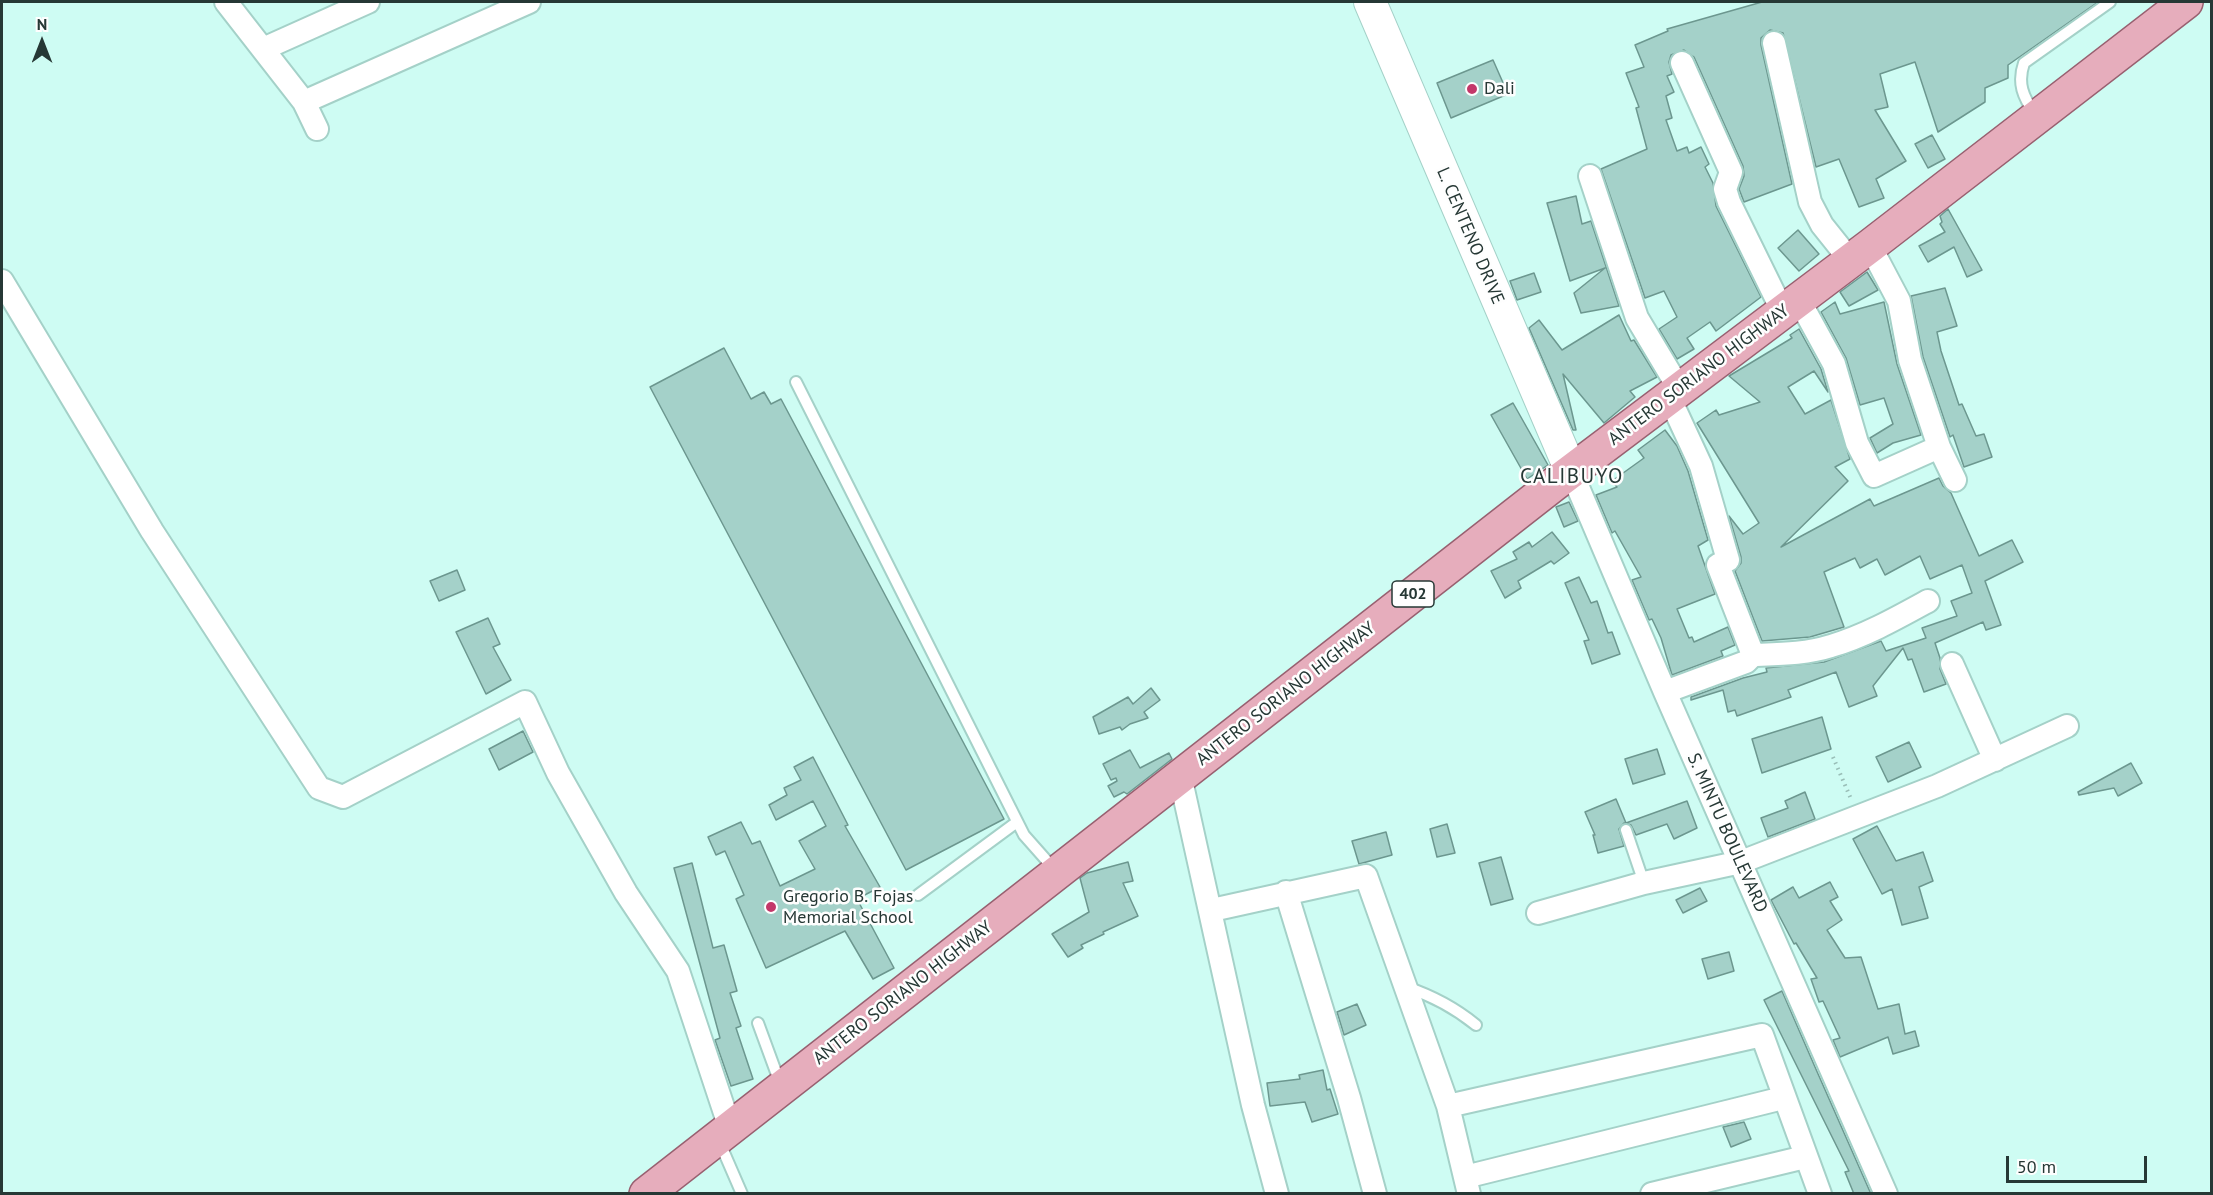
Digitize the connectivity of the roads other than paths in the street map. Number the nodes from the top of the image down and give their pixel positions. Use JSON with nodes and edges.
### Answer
{"nodes":[{"id":1,"x":226,"y":2,"type":"edge"},
{"id":2,"x":368,"y":2,"type":"edge"},
{"id":3,"x":530,"y":2,"type":"edge"},
{"id":4,"x":1370,"y":2,"type":"edge"},
{"id":5,"x":2110,"y":2,"type":"edge"},
{"id":6,"x":2186,"y":2,"type":"edge"},
{"id":7,"x":1774,"y":44,"type":"dead end"},
{"id":8,"x":264,"y":49,"type":"junction"},
{"id":9,"x":1682,"y":63,"type":"dead end"},
{"id":10,"x":304,"y":102,"type":"junction"},
{"id":11,"x":2037,"y":116,"type":"junction"},
{"id":12,"x":317,"y":129,"type":"dead end"},
{"id":13,"x":1590,"y":176,"type":"dead end"},
{"id":14,"x":1860,"y":253,"type":"junction"},
{"id":15,"x":2,"y":280,"type":"edge"},
{"id":16,"x":1791,"y":306,"type":"junction"},
{"id":17,"x":796,"y":382,"type":"dead end"},
{"id":18,"x":1675,"y":394,"type":"junction"},
{"id":19,"x":1939,"y":447,"type":"junction"},
{"id":20,"x":1571,"y":471,"type":"junction"},
{"id":21,"x":1956,"y":480,"type":"dead end"},
{"id":22,"x":1928,"y":601,"type":"dead end"},
{"id":23,"x":1753,"y":655,"type":"junction"},
{"id":24,"x":1952,"y":664,"type":"dead end"},
{"id":25,"x":1665,"y":692,"type":"junction"},
{"id":26,"x":2067,"y":726,"type":"dead end"},
{"id":27,"x":1995,"y":760,"type":"junction"},
{"id":28,"x":1180,"y":776,"type":"junction"},
{"id":29,"x":1017,"y":822,"type":"junction"},
{"id":30,"x":1626,"y":830,"type":"dead end"},
{"id":31,"x":1741,"y":862,"type":"junction"},
{"id":32,"x":1057,"y":873,"type":"junction"},
{"id":33,"x":1644,"y":883,"type":"junction"},
{"id":34,"x":1286,"y":892,"type":"junction"},
{"id":35,"x":918,"y":895,"type":"dead end"},
{"id":36,"x":1212,"y":910,"type":"junction"},
{"id":37,"x":1538,"y":913,"type":"dead end"},
{"id":38,"x":1406,"y":987,"type":"junction"},
{"id":39,"x":758,"y":1023,"type":"dead end"},
{"id":40,"x":1476,"y":1025,"type":"dead end"},
{"id":41,"x":781,"y":1086,"type":"junction"},
{"id":42,"x":1783,"y":1098,"type":"junction"},
{"id":43,"x":1448,"y":1106,"type":"junction"},
{"id":44,"x":724,"y":1133,"type":"junction"},
{"id":45,"x":1805,"y":1157,"type":"junction"},
{"id":46,"x":1467,"y":1185,"type":"edge"},
{"id":47,"x":646,"y":1194,"type":"edge"},
{"id":48,"x":742,"y":1194,"type":"edge"},
{"id":49,"x":1277,"y":1194,"type":"edge"},
{"id":50,"x":1375,"y":1194,"type":"edge"},
{"id":51,"x":1652,"y":1194,"type":"edge"},
{"id":52,"x":1820,"y":1194,"type":"edge"},
{"id":53,"x":1886,"y":1194,"type":"edge"}],
"edges":[{"from":1,"to":8,"type":"street"},
{"from":2,"to":8,"type":"street"},
{"from":3,"to":10,"type":"street"},
{"from":4,"to":20,"type":"street","name":"L. CENTENO DRIVE"},
{"from":5,"to":11,"type":"lane"},
{"from":6,"to":11,"type":"main road","name":"ANTERO SORIANO HIGHWAY","number":"402"},
{"from":7,"to":14,"type":"street"},
{"from":8,"to":10,"type":"street"},
{"from":9,"to":16,"type":"street"},
{"from":10,"to":12,"type":"street"},
{"from":11,"to":14,"type":"main road","name":"ANTERO SORIANO HIGHWAY","number":"402"},
{"from":13,"to":18,"type":"street"},
{"from":14,"to":16,"type":"main road","name":"ANTERO SORIANO HIGHWAY","number":"402"},
{"from":14,"to":19,"type":"street"},
{"from":15,"to":44,"type":"street"},
{"from":16,"to":18,"type":"main road","name":"ANTERO SORIANO HIGHWAY","number":"402"},
{"from":16,"to":19,"type":"street"},
{"from":17,"to":29,"type":"lane"},
{"from":18,"to":20,"type":"main road","name":"ANTERO SORIANO HIGHWAY","number":"402"},
{"from":18,"to":23,"type":"street"},
{"from":19,"to":21,"type":"street"},
{"from":20,"to":25,"type":"street","name":"S. MINTU BOULEVARD"},
{"from":20,"to":28,"type":"main road","name":"ANTERO SORIANO HIGHWAY","number":"402"},
{"from":22,"to":23,"type":"street"},
{"from":23,"to":25,"type":"street"},
{"from":24,"to":27,"type":"street"},
{"from":25,"to":31,"type":"street","name":"S. MINTU BOULEVARD"},
{"from":26,"to":27,"type":"street"},
{"from":27,"to":31,"type":"street"},
{"from":28,"to":32,"type":"main road","name":"ANTERO SORIANO HIGHWAY","number":"402"},
{"from":28,"to":36,"type":"street"},
{"from":29,"to":32,"type":"lane"},
{"from":29,"to":35,"type":"lane"},
{"from":30,"to":33,"type":"lane"},
{"from":31,"to":33,"type":"street"},
{"from":31,"to":53,"type":"street","name":"S. MINTU BOULEVARD"},
{"from":32,"to":41,"type":"main road","name":"ANTERO SORIANO HIGHWAY","number":"402"},
{"from":33,"to":37,"type":"street"},
{"from":34,"to":36,"type":"street"},
{"from":34,"to":38,"type":"street"},
{"from":34,"to":50,"type":"street"},
{"from":36,"to":49,"type":"street"},
{"from":38,"to":40,"type":"lane"},
{"from":38,"to":43,"type":"street"},
{"from":39,"to":41,"type":"lane"},
{"from":41,"to":44,"type":"main road","name":"ANTERO SORIANO HIGHWAY","number":"402"},
{"from":42,"to":43,"type":"street"},
{"from":42,"to":45,"type":"street"},
{"from":42,"to":46,"type":"street"},
{"from":43,"to":46,"type":"street"},
{"from":44,"to":47,"type":"main road","name":"ANTERO SORIANO HIGHWAY","number":"402"},
{"from":44,"to":48,"type":"lane"},
{"from":45,"to":51,"type":"street"},
{"from":45,"to":52,"type":"street"}]}
